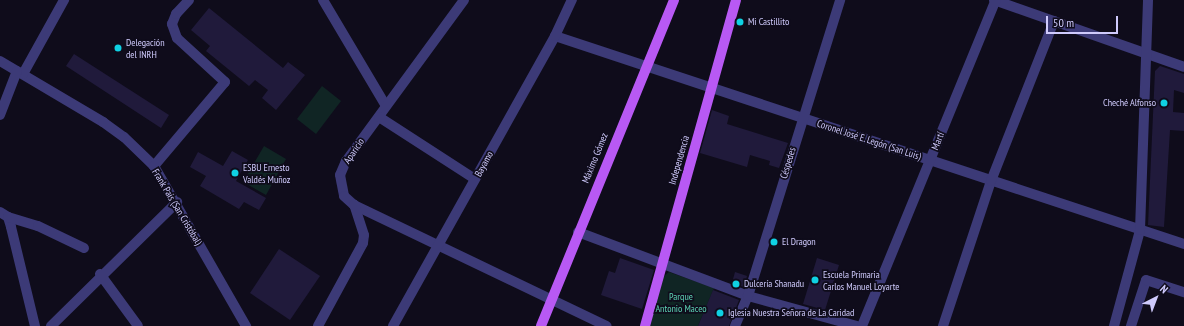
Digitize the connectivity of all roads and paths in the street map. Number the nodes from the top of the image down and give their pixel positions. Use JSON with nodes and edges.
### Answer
{"nodes":[{"id":1,"x":64,"y":0,"type":"edge"},
{"id":2,"x":189,"y":0,"type":"edge"},
{"id":3,"x":464,"y":0,"type":"edge"},
{"id":4,"x":572,"y":0,"type":"edge"},
{"id":5,"x":674,"y":0,"type":"edge"},
{"id":6,"x":736,"y":0,"type":"edge"},
{"id":7,"x":840,"y":0,"type":"edge"},
{"id":8,"x":995,"y":0,"type":"edge"},
{"id":9,"x":1148,"y":0,"type":"edge"},
{"id":10,"x":326,"y":1,"type":"edge"},
{"id":11,"x":1054,"y":21,"type":"junction"},
{"id":12,"x":555,"y":36,"type":"junction"},
{"id":13,"x":1146,"y":55,"type":"junction"},
{"id":14,"x":0,"y":61,"type":"edge"},
{"id":15,"x":645,"y":67,"type":"junction"},
{"id":16,"x":1184,"y":67,"type":"edge"},
{"id":17,"x":20,"y":72,"type":"junction"},
{"id":18,"x":712,"y":89,"type":"junction"},
{"id":19,"x":386,"y":106,"type":"junction"},
{"id":20,"x":0,"y":115,"type":"edge"},
{"id":21,"x":379,"y":117,"type":"junction"},
{"id":22,"x":802,"y":118,"type":"junction"},
{"id":23,"x":929,"y":160,"type":"junction"},
{"id":24,"x":154,"y":166,"type":"junction"},
{"id":25,"x":475,"y":179,"type":"junction"},
{"id":26,"x":991,"y":181,"type":"junction"},
{"id":27,"x":177,"y":202,"type":"junction"},
{"id":28,"x":354,"y":205,"type":"junction"},
{"id":29,"x":4,"y":215,"type":"edge"},
{"id":30,"x":1140,"y":230,"type":"junction"},
{"id":31,"x":578,"y":232,"type":"junction"},
{"id":32,"x":438,"y":244,"type":"junction"},
{"id":33,"x":1184,"y":244,"type":"edge"},
{"id":34,"x":84,"y":248,"type":"dead end"},
{"id":35,"x":663,"y":265,"type":"junction"},
{"id":36,"x":100,"y":274,"type":"junction"},
{"id":37,"x":1184,"y":292,"type":"edge"},
{"id":38,"x":748,"y":296,"type":"junction"},
{"id":39,"x":551,"y":300,"type":"junction"},
{"id":40,"x":35,"y":326,"type":"edge"},
{"id":41,"x":51,"y":326,"type":"edge"},
{"id":42,"x":138,"y":326,"type":"edge"},
{"id":43,"x":246,"y":326,"type":"edge"},
{"id":44,"x":318,"y":326,"type":"edge"},
{"id":45,"x":393,"y":326,"type":"edge"},
{"id":46,"x":541,"y":326,"type":"edge"},
{"id":47,"x":607,"y":326,"type":"edge"},
{"id":48,"x":645,"y":326,"type":"edge"},
{"id":49,"x":735,"y":326,"type":"edge"},
{"id":50,"x":857,"y":326,"type":"edge"},
{"id":51,"x":862,"y":326,"type":"edge"},
{"id":52,"x":943,"y":326,"type":"edge"},
{"id":53,"x":1114,"y":326,"type":"edge"},
{"id":54,"x":1131,"y":326,"type":"edge"}],
"edges":[{"from":1,"to":17,"type":"street"},
{"from":2,"to":24,"type":"street"},
{"from":3,"to":19,"type":"street","name":"Aparicio"},
{"from":4,"to":12,"type":"street","name":"Bayamo"},
{"from":5,"to":15,"type":"main road","name":"Máximo Gómez"},
{"from":6,"to":18,"type":"main road","name":"Independencia"},
{"from":7,"to":22,"type":"street","name":"Céspedes"},
{"from":8,"to":11,"type":"street"},
{"from":8,"to":23,"type":"street","name":"Martí"},
{"from":9,"to":13,"type":"street"},
{"from":10,"to":19,"type":"street"},
{"from":11,"to":13,"type":"street"},
{"from":11,"to":26,"type":"street"},
{"from":12,"to":15,"type":"street","name":"Coronel José E. Legón (San Luis)"},
{"from":12,"to":25,"type":"street","name":"Bayamo"},
{"from":13,"to":16,"type":"street"},
{"from":13,"to":30,"type":"street"},
{"from":14,"to":17,"type":"street","name":"Frank País (San Cristóbal)"},
{"from":15,"to":18,"type":"street","name":"Coronel José E. Legón (San Luis)"},
{"from":15,"to":31,"type":"main road","name":"Máximo Gómez"},
{"from":17,"to":20,"type":"street"},
{"from":17,"to":24,"type":"street","name":"Frank País (San Cristóbal)"},
{"from":18,"to":22,"type":"street","name":"Coronel José E. Legón (San Luis)"},
{"from":18,"to":35,"type":"main road","name":"Independencia"},
{"from":19,"to":21,"type":"street","name":"Aparicio"},
{"from":21,"to":25,"type":"street"},
{"from":21,"to":28,"type":"street","name":"Aparicio"},
{"from":22,"to":23,"type":"street","name":"Coronel José E. Legón (San Luis)"},
{"from":22,"to":38,"type":"street","name":"Céspedes"},
{"from":23,"to":26,"type":"street","name":"Coronel José E. Legón (San Luis)"},
{"from":23,"to":51,"type":"street","name":"Martí"},
{"from":24,"to":27,"type":"street","name":"Frank País (San Cristóbal)"},
{"from":25,"to":32,"type":"street","name":"Bayamo"},
{"from":26,"to":30,"type":"street","name":"Coronel José E. Legón (San Luis)"},
{"from":26,"to":52,"type":"street"},
{"from":27,"to":36,"type":"street"},
{"from":27,"to":43,"type":"street","name":"Frank País (San Cristóbal)"},
{"from":28,"to":32,"type":"street"},
{"from":28,"to":44,"type":"street","name":"Aparicio"},
{"from":29,"to":34,"type":"street"},
{"from":29,"to":40,"type":"street"},
{"from":30,"to":33,"type":"street","name":"Coronel José E. Legón (San Luis)"},
{"from":30,"to":53,"type":"street"},
{"from":31,"to":35,"type":"street"},
{"from":31,"to":39,"type":"main road","name":"Máximo Gómez"},
{"from":32,"to":39,"type":"street"},
{"from":32,"to":45,"type":"street","name":"Bayamo"},
{"from":35,"to":38,"type":"street"},
{"from":35,"to":48,"type":"main road","name":"Independencia"},
{"from":36,"to":41,"type":"street"},
{"from":36,"to":42,"type":"street"},
{"from":37,"to":54,"type":"street"},
{"from":38,"to":49,"type":"street","name":"Céspedes"},
{"from":38,"to":50,"type":"street"},
{"from":39,"to":46,"type":"main road","name":"Máximo Gómez"},
{"from":39,"to":47,"type":"street"}]}
